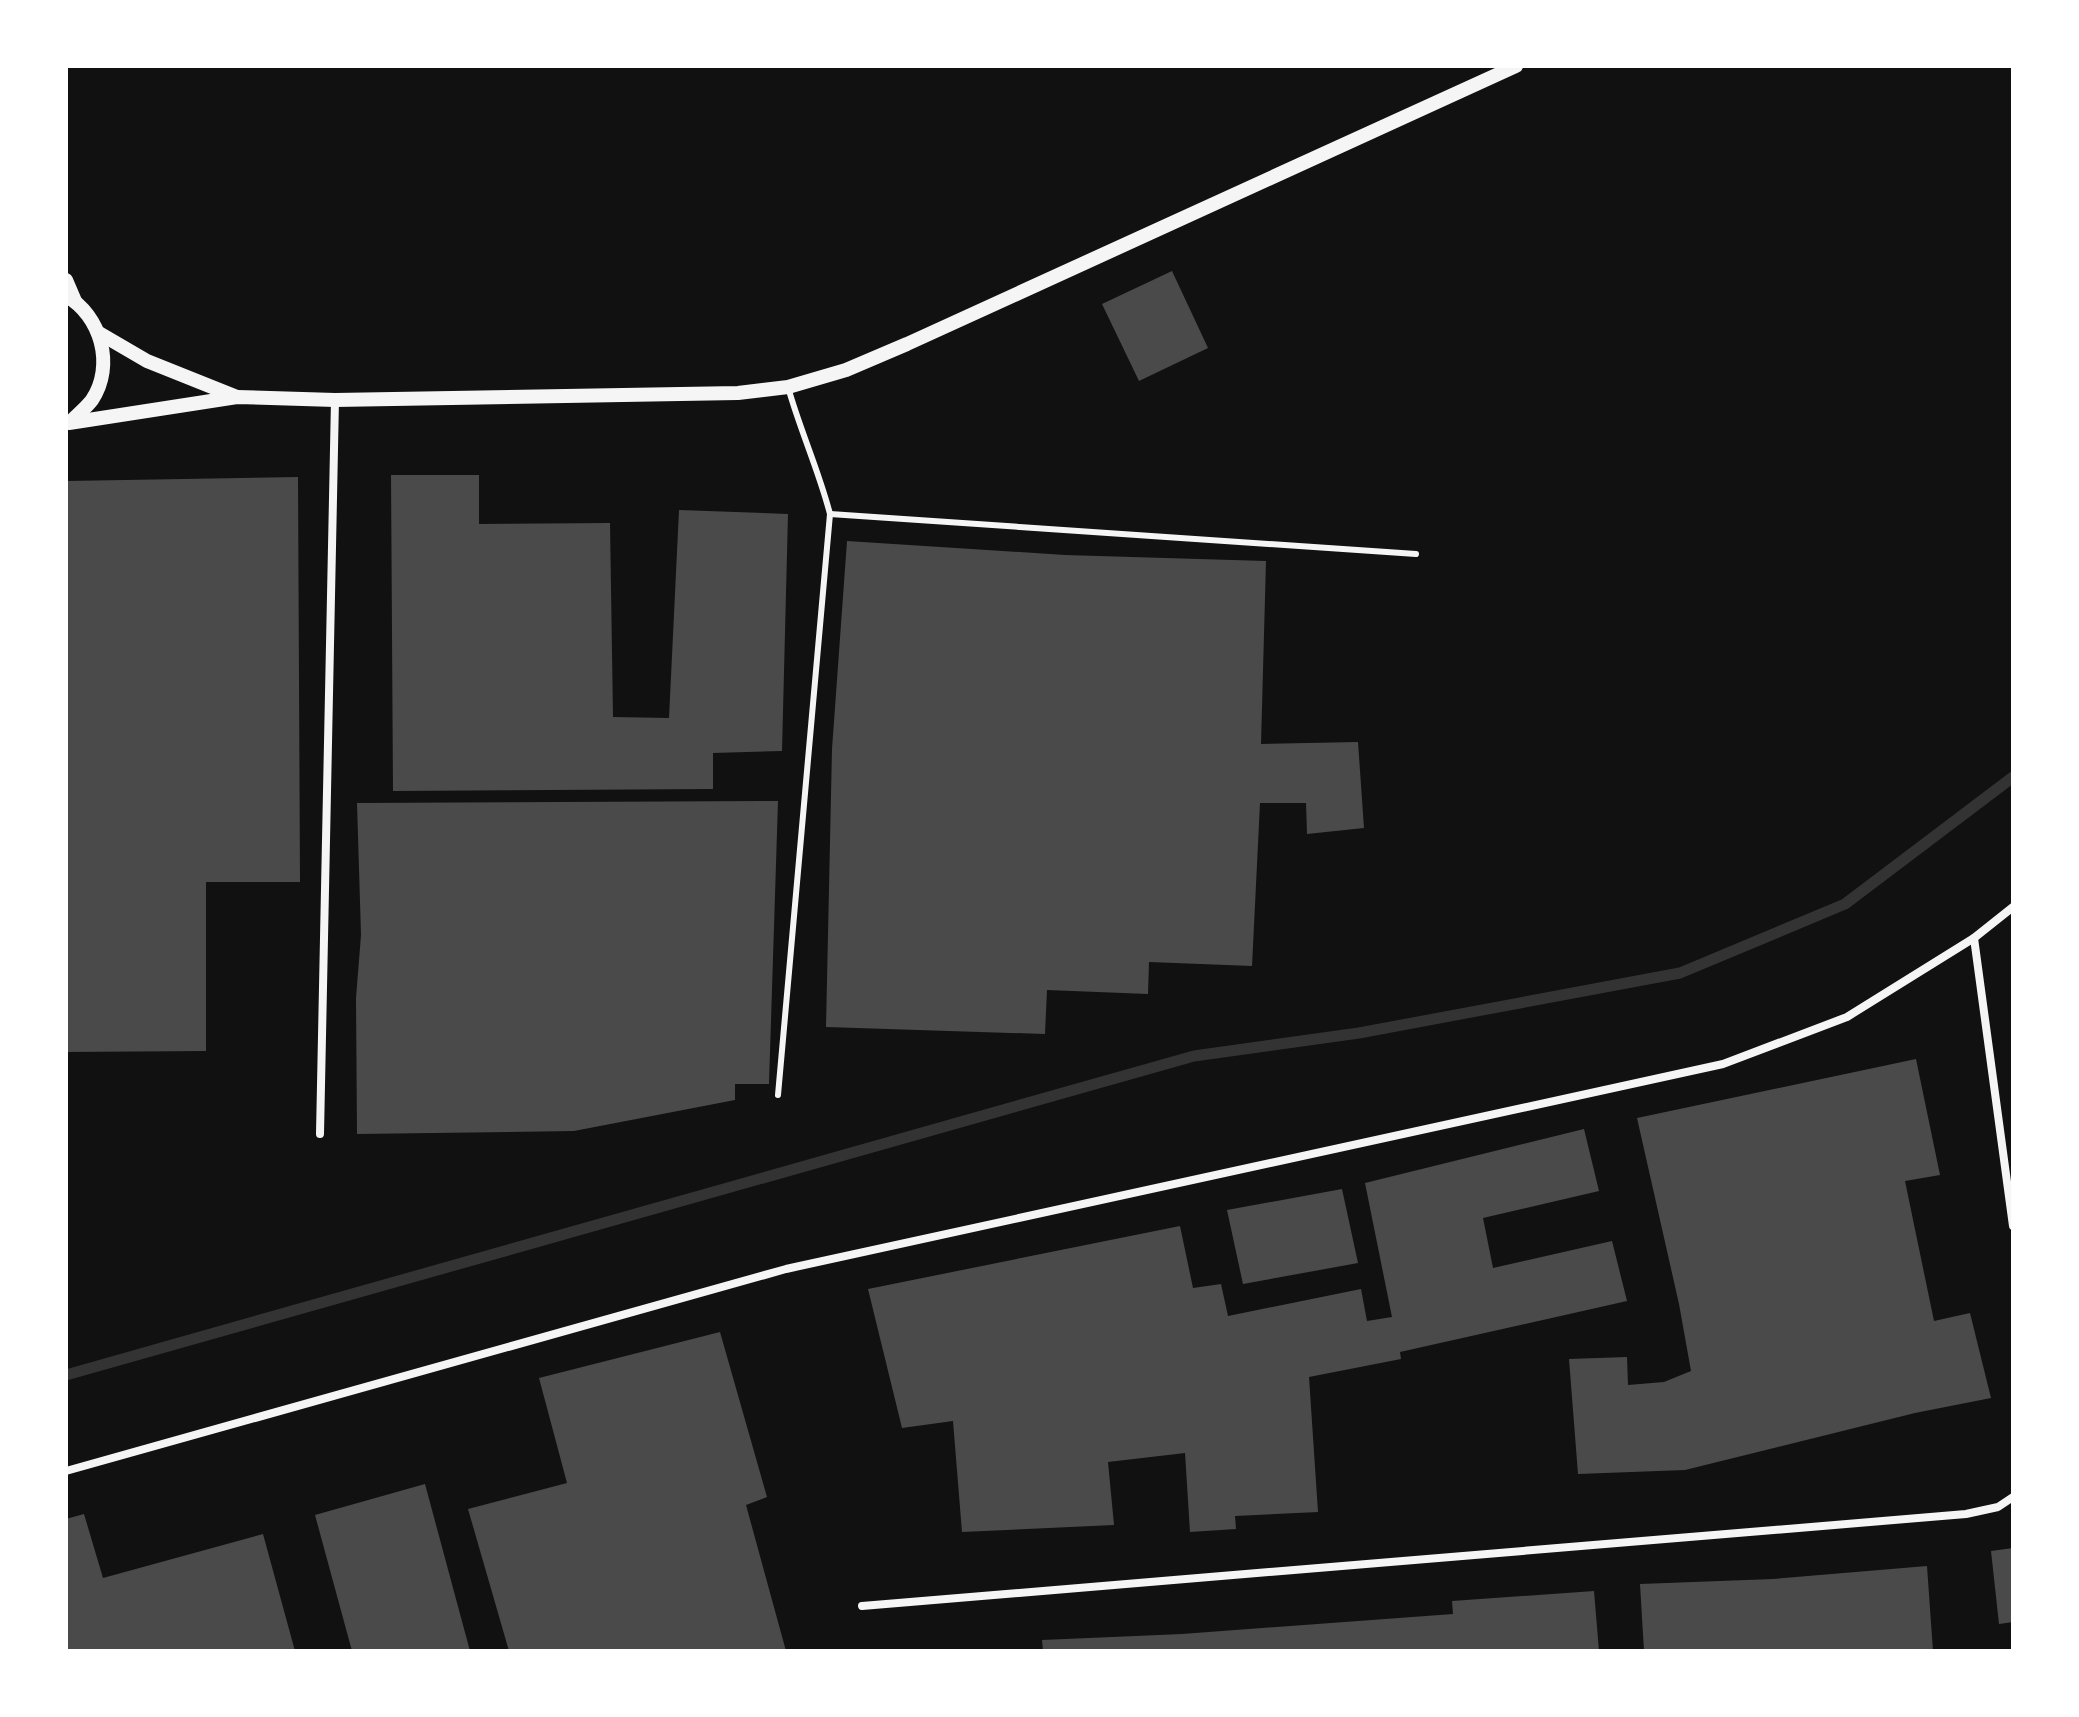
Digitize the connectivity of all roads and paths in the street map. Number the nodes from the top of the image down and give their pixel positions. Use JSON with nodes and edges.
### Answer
{"nodes":[{"id":1,"x":1516,"y":66,"type":"edge"},
{"id":2,"x":66,"y":280,"type":"edge"},
{"id":3,"x":70,"y":298,"type":"edge"},
{"id":4,"x":99,"y":333,"type":"junction"},
{"id":5,"x":788,"y":387,"type":"junction"},
{"id":6,"x":237,"y":397,"type":"junction"},
{"id":7,"x":335,"y":400,"type":"junction"},
{"id":8,"x":68,"y":423,"type":"edge"},
{"id":9,"x":830,"y":514,"type":"junction"},
{"id":10,"x":1416,"y":554,"type":"dead end"},
{"id":11,"x":2013,"y":907,"type":"edge"},
{"id":12,"x":1974,"y":938,"type":"junction"},
{"id":13,"x":778,"y":1095,"type":"dead end"},
{"id":14,"x":320,"y":1134,"type":"dead end"},
{"id":15,"x":2013,"y":1226,"type":"edge"},
{"id":16,"x":66,"y":1471,"type":"edge"},
{"id":17,"x":2013,"y":1497,"type":"edge"},
{"id":18,"x":862,"y":1606,"type":"dead end"}],
"edges":[{"from":1,"to":5,"type":"street"},
{"from":2,"to":3,"type":"street"},
{"from":3,"to":4,"type":"street"},
{"from":4,"to":6,"type":"street"},
{"from":4,"to":8,"type":"street"},
{"from":5,"to":7,"type":"street"},
{"from":5,"to":9,"type":"lane"},
{"from":6,"to":7,"type":"street"},
{"from":6,"to":8,"type":"street"},
{"from":7,"to":14,"type":"street"},
{"from":9,"to":10,"type":"lane"},
{"from":9,"to":13,"type":"lane"},
{"from":11,"to":12,"type":"street"},
{"from":12,"to":15,"type":"street"},
{"from":12,"to":16,"type":"street"},
{"from":17,"to":18,"type":"street"}]}
